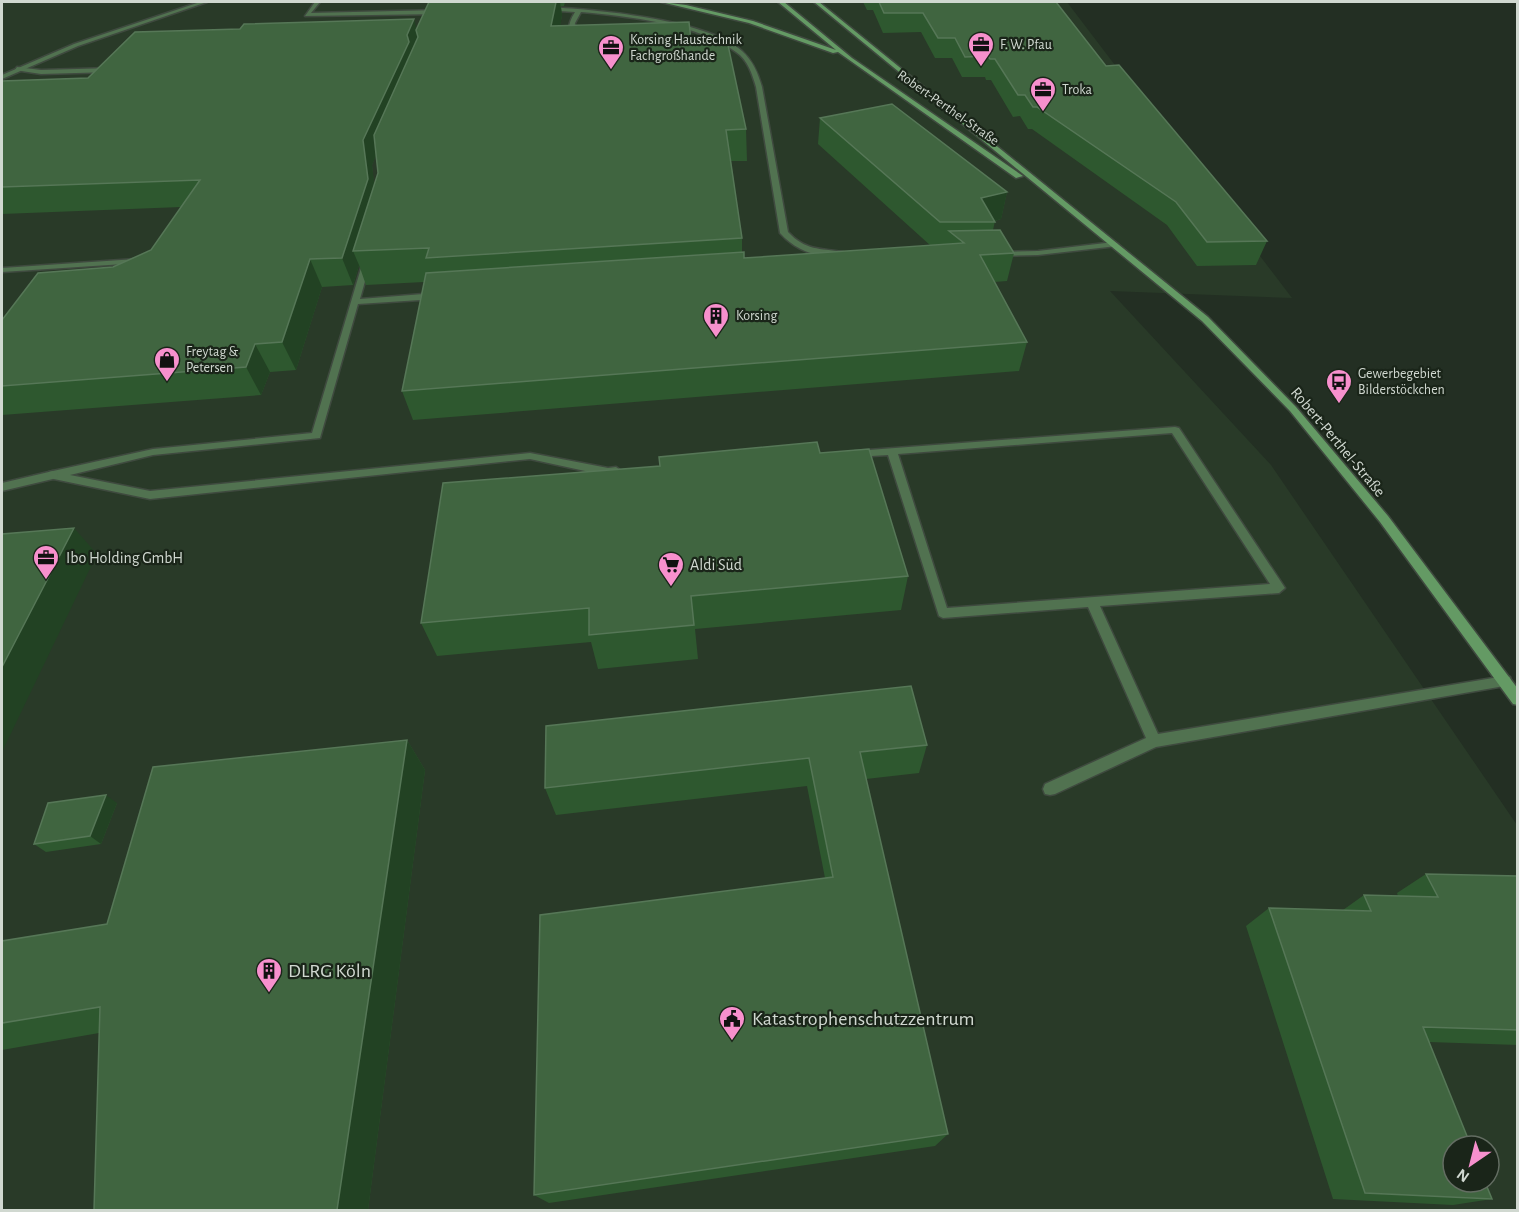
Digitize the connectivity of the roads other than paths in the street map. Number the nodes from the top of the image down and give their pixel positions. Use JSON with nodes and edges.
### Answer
{"nodes":[{"id":1,"x":204,"y":2,"type":"edge"},
{"id":2,"x":317,"y":2,"type":"edge"},
{"id":3,"x":664,"y":2,"type":"edge"},
{"id":4,"x":781,"y":2,"type":"edge"},
{"id":5,"x":816,"y":2,"type":"edge"},
{"id":6,"x":538,"y":9,"type":"edge"},
{"id":7,"x":406,"y":10,"type":"junction"},
{"id":8,"x":447,"y":11,"type":"edge"},
{"id":9,"x":579,"y":11,"type":"junction"},
{"id":10,"x":439,"y":12,"type":"junction"},
{"id":11,"x":307,"y":15,"type":"junction"},
{"id":12,"x":399,"y":22,"type":"edge"},
{"id":13,"x":435,"y":22,"type":"edge"},
{"id":14,"x":301,"y":24,"type":"edge"},
{"id":15,"x":701,"y":33,"type":"junction"},
{"id":16,"x":687,"y":37,"type":"edge"},
{"id":17,"x":578,"y":40,"type":"edge"},
{"id":18,"x":850,"y":59,"type":"junction"},
{"id":19,"x":17,"y":69,"type":"junction"},
{"id":20,"x":118,"y":70,"type":"edge"},
{"id":21,"x":2,"y":77,"type":"edge"},
{"id":22,"x":1102,"y":234,"type":"junction"},
{"id":23,"x":1114,"y":244,"type":"junction"},
{"id":24,"x":370,"y":248,"type":"edge"},
{"id":25,"x":819,"y":253,"type":"junction"},
{"id":26,"x":848,"y":254,"type":"edge"},
{"id":27,"x":985,"y":254,"type":"edge"},
{"id":28,"x":136,"y":261,"type":"edge"},
{"id":29,"x":800,"y":261,"type":"edge"},
{"id":30,"x":2,"y":270,"type":"edge"},
{"id":31,"x":450,"y":296,"type":"edge"},
{"id":32,"x":355,"y":302,"type":"junction"},
{"id":33,"x":892,"y":451,"type":"junction"},
{"id":34,"x":844,"y":454,"type":"edge"},
{"id":35,"x":632,"y":470,"type":"edge"},
{"id":36,"x":54,"y":475,"type":"junction"},
{"id":37,"x":2,"y":487,"type":"edge"},
{"id":38,"x":1092,"y":602,"type":"junction"},
{"id":39,"x":1505,"y":681,"type":"junction"},
{"id":40,"x":1518,"y":699,"type":"edge"},
{"id":41,"x":1154,"y":741,"type":"junction"},
{"id":42,"x":1050,"y":789,"type":"dead end"}],
"edges":[{"from":1,"to":19,"type":"street"},
{"from":2,"to":11,"type":"street"},
{"from":3,"to":18,"type":"street"},
{"from":4,"to":18,"type":"street","name":"Robert-Perthel-Straße"},
{"from":5,"to":22,"type":"street","name":"Robert-Perthel-Straße"},
{"from":6,"to":9,"type":"street"},
{"from":7,"to":10,"type":"street"},
{"from":7,"to":11,"type":"street"},
{"from":7,"to":12,"type":"street"},
{"from":8,"to":10,"type":"street"},
{"from":9,"to":15,"type":"street"},
{"from":9,"to":17,"type":"street"},
{"from":10,"to":13,"type":"street"},
{"from":11,"to":14,"type":"street"},
{"from":15,"to":16,"type":"street"},
{"from":15,"to":25,"type":"street"},
{"from":18,"to":22,"type":"street","name":"Robert-Perthel-Straße"},
{"from":19,"to":20,"type":"street"},
{"from":19,"to":21,"type":"street"},
{"from":22,"to":23,"type":"street","name":"Robert-Perthel-Straße"},
{"from":23,"to":27,"type":"street"},
{"from":23,"to":39,"type":"street","name":"Robert-Perthel-Straße"},
{"from":24,"to":32,"type":"street"},
{"from":25,"to":26,"type":"street"},
{"from":25,"to":29,"type":"street"},
{"from":28,"to":30,"type":"street"},
{"from":31,"to":32,"type":"street"},
{"from":32,"to":36,"type":"street"},
{"from":33,"to":34,"type":"street"},
{"from":33,"to":38,"type":"street"},
{"from":33,"to":38,"type":"street"},
{"from":35,"to":36,"type":"street"},
{"from":36,"to":37,"type":"street"},
{"from":38,"to":41,"type":"street"},
{"from":39,"to":40,"type":"street","name":"Robert-Perthel-Straße"},
{"from":39,"to":41,"type":"street"},
{"from":41,"to":42,"type":"street"}]}
